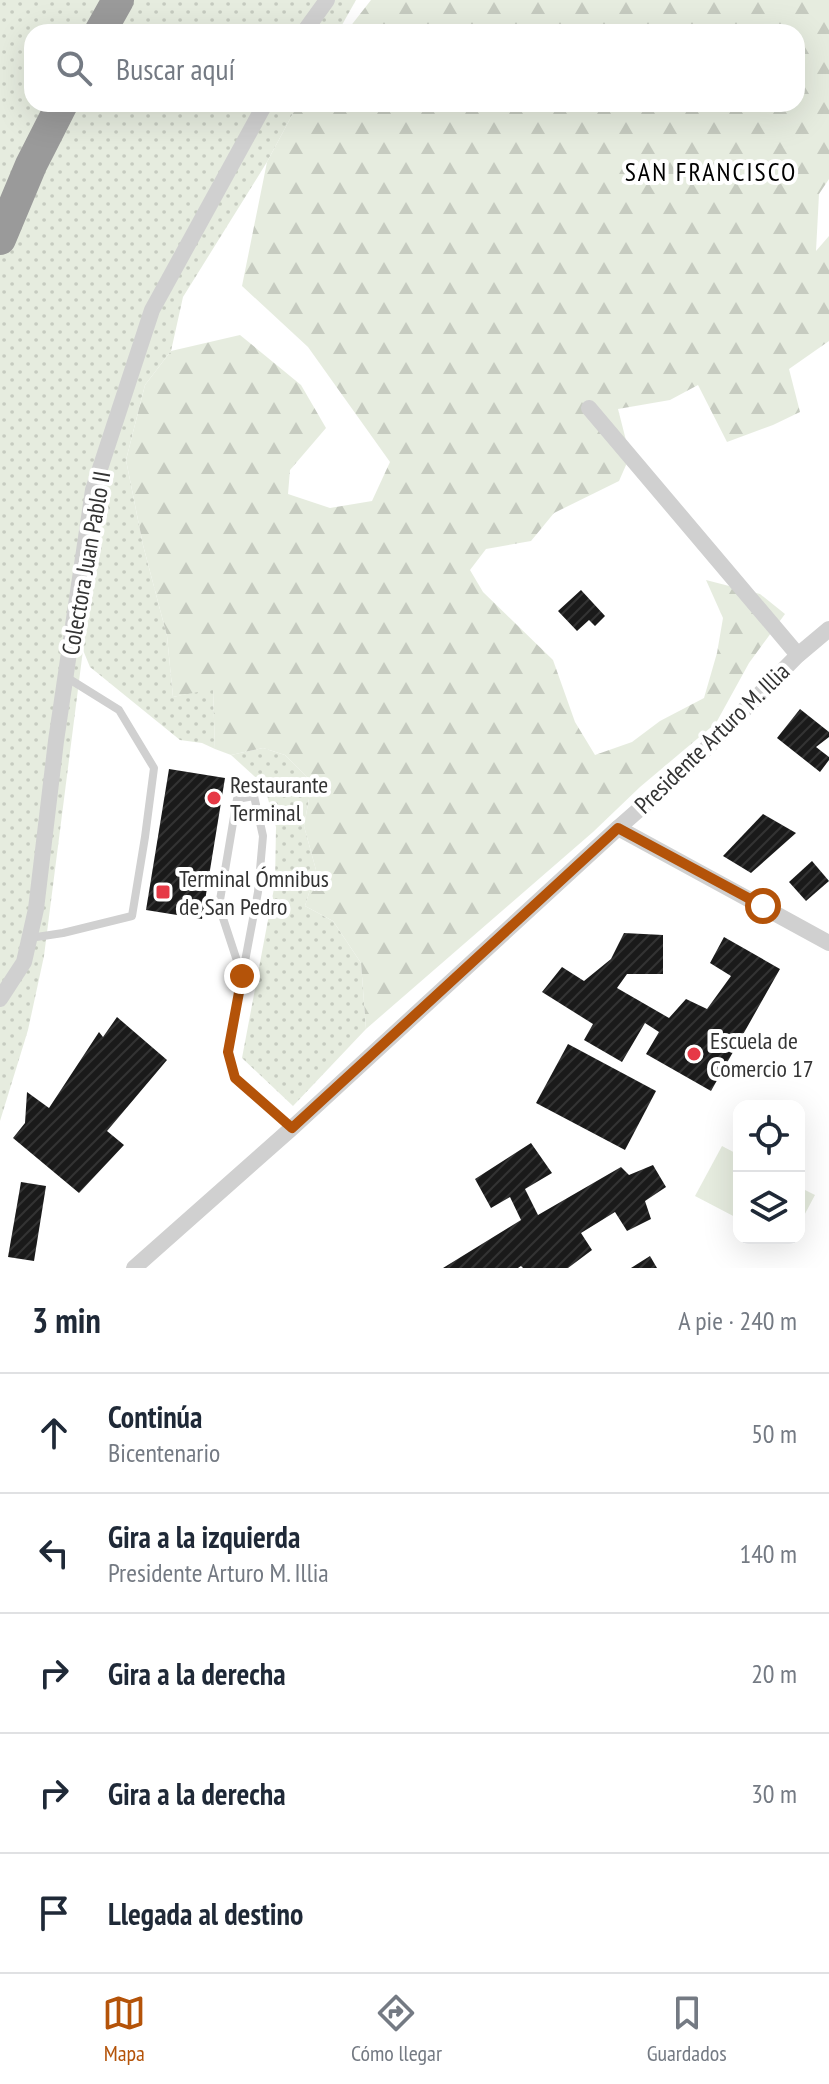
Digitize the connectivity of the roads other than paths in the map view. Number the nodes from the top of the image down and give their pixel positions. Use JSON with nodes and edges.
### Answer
{"nodes":[{"id":1,"x":118,"y":0,"type":"edge"},
{"id":2,"x":327,"y":0,"type":"edge"},
{"id":3,"x":104,"y":24,"type":"edge"},
{"id":4,"x":310,"y":24,"type":"edge"},
{"id":5,"x":58,"y":112,"type":"edge"},
{"id":6,"x":261,"y":112,"type":"edge"},
{"id":7,"x":0,"y":239,"type":"edge"},
{"id":8,"x":589,"y":408,"type":"dead end"},
{"id":9,"x":829,"y":629,"type":"edge"},
{"id":10,"x":798,"y":655,"type":"junction"},
{"id":11,"x":66,"y":677,"type":"junction"},
{"id":12,"x":618,"y":828,"type":"junction"},
{"id":13,"x":29,"y":938,"type":"junction"},
{"id":14,"x":829,"y":943,"type":"edge"},
{"id":15,"x":242,"y":976,"type":"junction"},
{"id":16,"x":0,"y":999,"type":"edge"},
{"id":17,"x":292,"y":1128,"type":"junction"},
{"id":18,"x":134,"y":1268,"type":"edge"}],
"edges":[{"from":1,"to":3,"type":"highway"},
{"from":2,"to":4,"type":"street"},
{"from":5,"to":7,"type":"highway"},
{"from":6,"to":11,"type":"street","name":"Colectora Juan Pablo II"},
{"from":8,"to":10,"type":"street"},
{"from":9,"to":10,"type":"street","name":"Presidente Arturo M. Illia"},
{"from":10,"to":12,"type":"street","name":"Presidente Arturo M. Illia"},
{"from":11,"to":13,"type":"street","name":"Colectora Juan Pablo II"},
{"from":11,"to":13,"type":"lane"},
{"from":12,"to":14,"type":"street"},
{"from":12,"to":17,"type":"street","name":"Presidente Arturo M. Illia"},
{"from":13,"to":16,"type":"street","name":"Colectora Juan Pablo II"},
{"from":15,"to":15,"type":"lane"},
{"from":15,"to":17,"type":"lane"},
{"from":17,"to":18,"type":"street","name":"Presidente Arturo M. Illia"}]}
